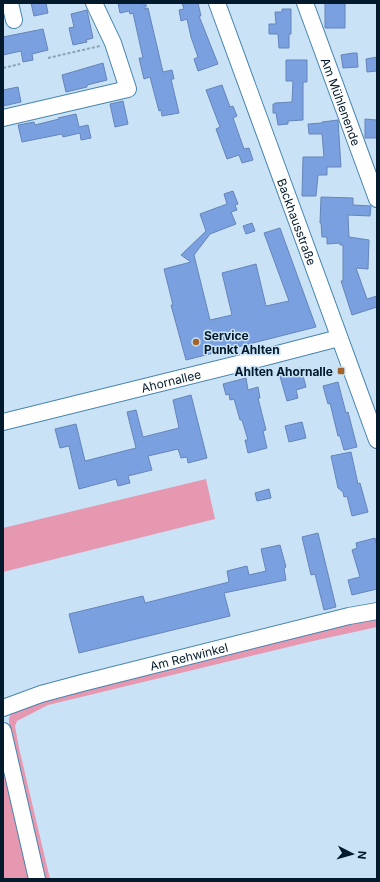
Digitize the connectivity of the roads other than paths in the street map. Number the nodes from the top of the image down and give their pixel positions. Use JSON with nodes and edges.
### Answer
{"nodes":[{"id":1,"x":10,"y":3,"type":"edge"},
{"id":2,"x":94,"y":3,"type":"edge"},
{"id":3,"x":217,"y":3,"type":"edge"},
{"id":4,"x":306,"y":3,"type":"edge"},
{"id":5,"x":14,"y":20,"type":"dead end"},
{"id":6,"x":3,"y":118,"type":"edge"},
{"id":7,"x":377,"y":199,"type":"edge"},
{"id":8,"x":339,"y":338,"type":"junction"},
{"id":9,"x":3,"y":422,"type":"edge"},
{"id":10,"x":377,"y":440,"type":"edge"},
{"id":11,"x":377,"y":611,"type":"edge"},
{"id":12,"x":3,"y":708,"type":"edge"},
{"id":13,"x":3,"y":731,"type":"edge"},
{"id":14,"x":37,"y":879,"type":"edge"}],
"edges":[{"from":1,"to":5,"type":"street"},
{"from":2,"to":6,"type":"street"},
{"from":3,"to":8,"type":"street","name":"Backhausstraße"},
{"from":4,"to":7,"type":"street","name":"Am Mühlenende"},
{"from":8,"to":9,"type":"street","name":"Ahornallee"},
{"from":8,"to":10,"type":"street","name":"Backhausstraße"},
{"from":11,"to":12,"type":"street","name":"Am Rehwinkel"},
{"from":13,"to":14,"type":"street"}]}
